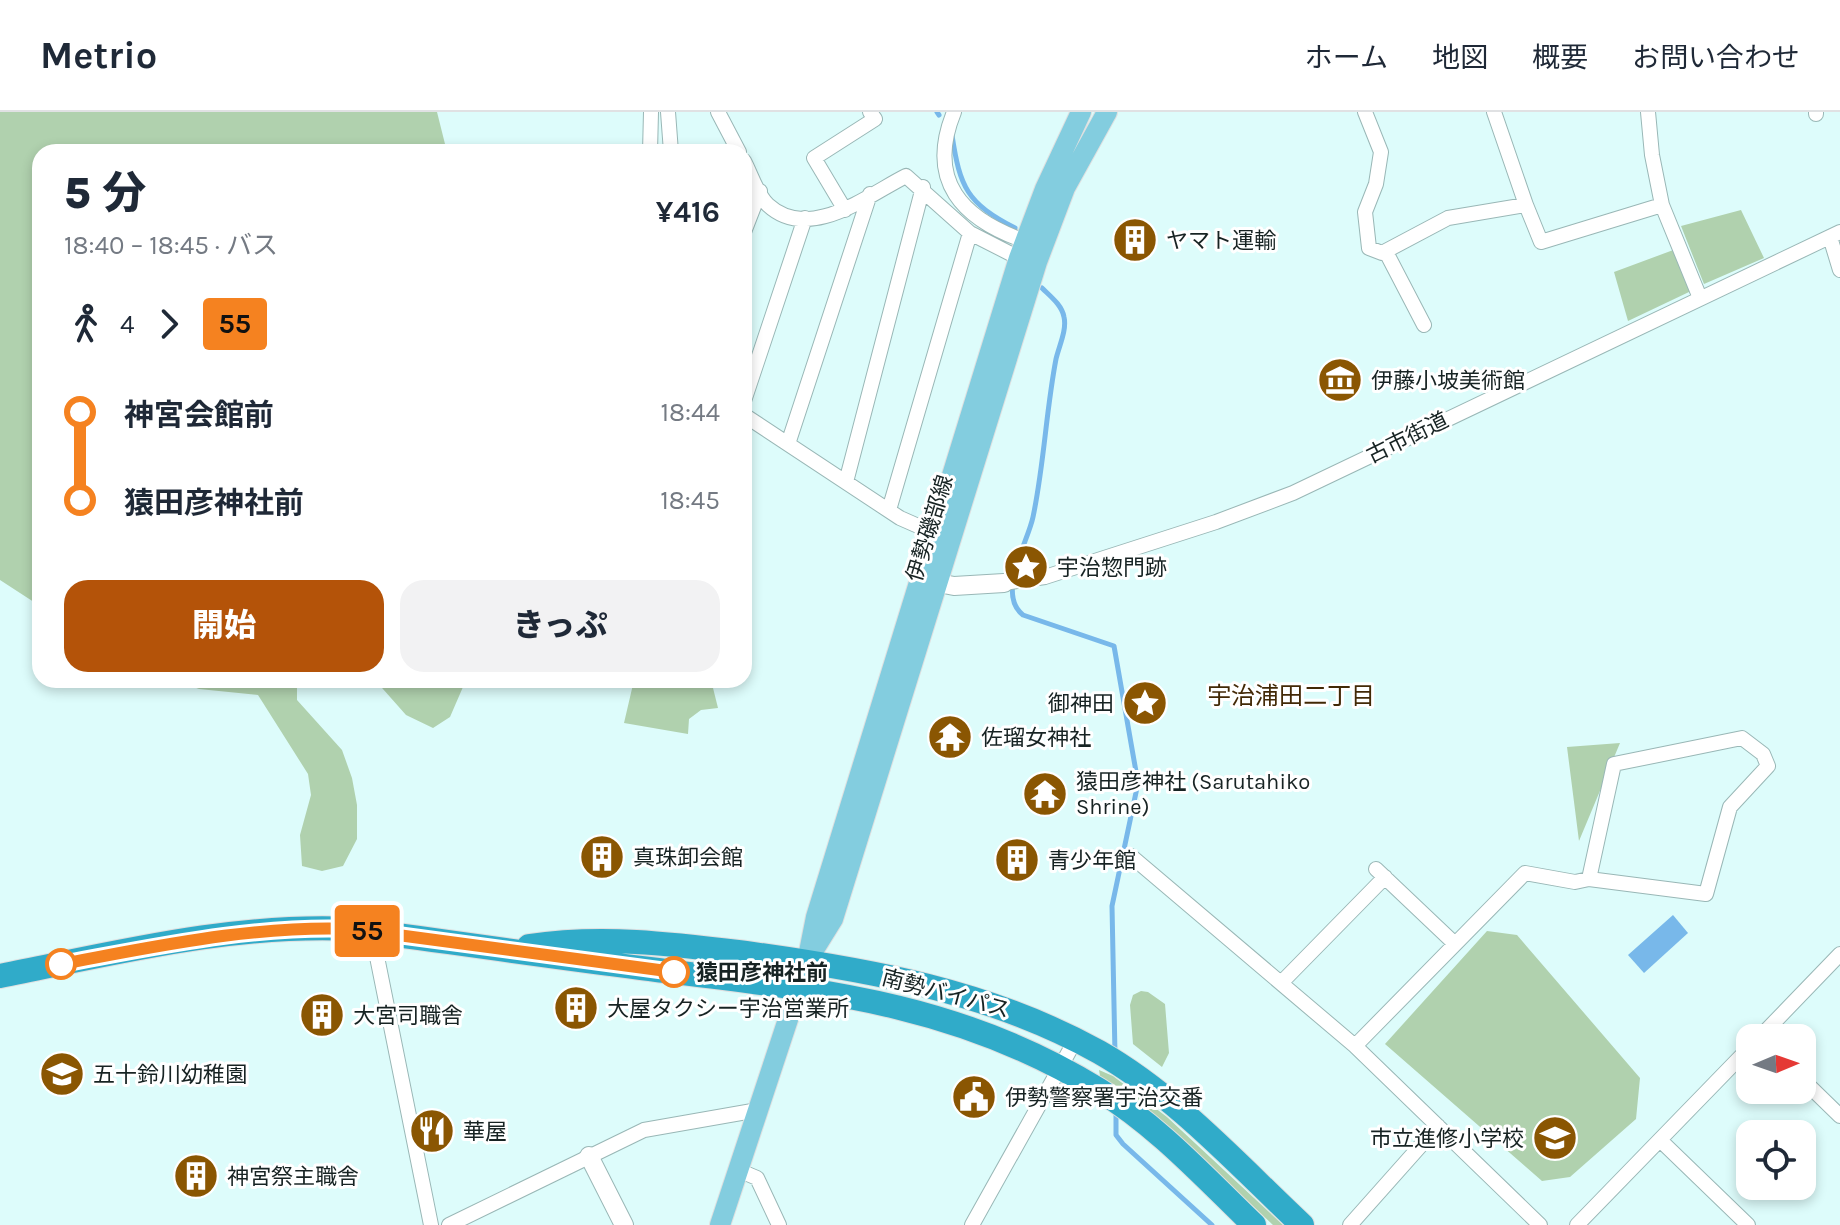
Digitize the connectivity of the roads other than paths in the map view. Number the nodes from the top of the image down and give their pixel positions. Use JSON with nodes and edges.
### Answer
{"nodes":[{"id":1,"x":651,"y":112,"type":"edge"},
{"id":2,"x":668,"y":112,"type":"edge"},
{"id":3,"x":718,"y":112,"type":"edge"},
{"id":4,"x":870,"y":112,"type":"edge"},
{"id":5,"x":954,"y":112,"type":"edge"},
{"id":6,"x":1107,"y":112,"type":"edge"},
{"id":7,"x":1365,"y":112,"type":"edge"},
{"id":8,"x":1494,"y":112,"type":"edge"},
{"id":9,"x":1648,"y":112,"type":"edge"},
{"id":10,"x":1077,"y":113,"type":"edge"},
{"id":11,"x":650,"y":144,"type":"edge"},
{"id":12,"x":670,"y":144,"type":"edge"},
{"id":13,"x":735,"y":144,"type":"edge"},
{"id":14,"x":752,"y":176,"type":"edge"},
{"id":15,"x":923,"y":187,"type":"junction"},
{"id":16,"x":760,"y":191,"type":"junction"},
{"id":17,"x":870,"y":194,"type":"junction"},
{"id":18,"x":1526,"y":205,"type":"junction"},
{"id":19,"x":1662,"y":205,"type":"junction"},
{"id":20,"x":845,"y":210,"type":"junction"},
{"id":21,"x":752,"y":212,"type":"edge"},
{"id":22,"x":805,"y":218,"type":"junction"},
{"id":23,"x":970,"y":233,"type":"junction"},
{"id":24,"x":1835,"y":234,"type":"edge"},
{"id":25,"x":1022,"y":250,"type":"junction"},
{"id":26,"x":1386,"y":252,"type":"junction"},
{"id":27,"x":1840,"y":270,"type":"edge"},
{"id":28,"x":1700,"y":298,"type":"junction"},
{"id":29,"x":1424,"y":325,"type":"dead end"},
{"id":30,"x":752,"y":377,"type":"edge"},
{"id":31,"x":752,"y":420,"type":"edge"},
{"id":32,"x":788,"y":444,"type":"junction"},
{"id":33,"x":846,"y":482,"type":"junction"},
{"id":34,"x":889,"y":510,"type":"junction"},
{"id":35,"x":934,"y":533,"type":"junction"},
{"id":36,"x":927,"y":581,"type":"junction"},
{"id":37,"x":1004,"y":583,"type":"joint"},
{"id":38,"x":1131,"y":856,"type":"dead end"},
{"id":39,"x":1589,"y":879,"type":"junction"},
{"id":40,"x":372,"y":932,"type":"junction"},
{"id":41,"x":1454,"y":943,"type":"junction"},
{"id":42,"x":499,"y":950,"type":"junction"},
{"id":43,"x":1840,"y":954,"type":"edge"},
{"id":44,"x":807,"y":962,"type":"junction"},
{"id":45,"x":0,"y":976,"type":"edge"},
{"id":46,"x":1281,"y":983,"type":"junction"},
{"id":47,"x":798,"y":988,"type":"junction"},
{"id":48,"x":1772,"y":1024,"type":"edge"},
{"id":49,"x":1076,"y":1039,"type":"junction"},
{"id":50,"x":1355,"y":1046,"type":"junction"},
{"id":51,"x":1736,"y":1061,"type":"edge"},
{"id":52,"x":1062,"y":1069,"type":"junction"},
{"id":53,"x":1816,"y":1093,"type":"edge"},
{"id":54,"x":758,"y":1110,"type":"junction"},
{"id":55,"x":1840,"y":1116,"type":"edge"},
{"id":56,"x":1438,"y":1126,"type":"junction"},
{"id":57,"x":1660,"y":1140,"type":"junction"},
{"id":58,"x":589,"y":1156,"type":"junction"},
{"id":59,"x":738,"y":1170,"type":"junction"},
{"id":60,"x":431,"y":1225,"type":"edge"},
{"id":61,"x":449,"y":1225,"type":"edge"},
{"id":62,"x":624,"y":1225,"type":"edge"},
{"id":63,"x":720,"y":1225,"type":"edge"},
{"id":64,"x":779,"y":1225,"type":"edge"},
{"id":65,"x":972,"y":1225,"type":"edge"},
{"id":66,"x":1254,"y":1225,"type":"edge"},
{"id":67,"x":1302,"y":1225,"type":"edge"},
{"id":68,"x":1350,"y":1225,"type":"edge"},
{"id":69,"x":1540,"y":1225,"type":"edge"},
{"id":70,"x":1577,"y":1225,"type":"edge"},
{"id":71,"x":1748,"y":1225,"type":"edge"}],
"edges":[{"from":1,"to":11,"type":"street"},
{"from":2,"to":12,"type":"street"},
{"from":3,"to":13,"type":"street"},
{"from":4,"to":20,"type":"street"},
{"from":5,"to":25,"type":"street"},
{"from":6,"to":36,"type":"main road","name":"伊勢磯部線"},
{"from":7,"to":26,"type":"street"},
{"from":8,"to":18,"type":"street"},
{"from":9,"to":19,"type":"street"},
{"from":10,"to":25,"type":"main road","name":"伊勢磯部線"},
{"from":14,"to":16,"type":"street"},
{"from":15,"to":17,"type":"street"},
{"from":15,"to":23,"type":"street"},
{"from":15,"to":33,"type":"street"},
{"from":16,"to":21,"type":"street"},
{"from":16,"to":22,"type":"street"},
{"from":17,"to":20,"type":"street"},
{"from":17,"to":32,"type":"street"},
{"from":18,"to":19,"type":"street"},
{"from":18,"to":26,"type":"street"},
{"from":19,"to":28,"type":"street"},
{"from":20,"to":22,"type":"street"},
{"from":22,"to":30,"type":"street"},
{"from":23,"to":25,"type":"street"},
{"from":23,"to":34,"type":"street"},
{"from":24,"to":27,"type":"street"},
{"from":24,"to":28,"type":"street","name":"古市街道"},
{"from":25,"to":35,"type":"main road","name":"伊勢磯部線"},
{"from":26,"to":29,"type":"street"},
{"from":28,"to":37,"type":"street","name":"古市街道"},
{"from":31,"to":32,"type":"street"},
{"from":32,"to":33,"type":"street"},
{"from":33,"to":34,"type":"street"},
{"from":34,"to":35,"type":"street"},
{"from":35,"to":36,"type":"main road","name":"伊勢磯部線"},
{"from":36,"to":37,"type":"street"},
{"from":36,"to":44,"type":"main road","name":"伊勢磯部線"},
{"from":38,"to":46,"type":"street"},
{"from":39,"to":39,"type":"street"},
{"from":39,"to":41,"type":"street"},
{"from":40,"to":42,"type":"highway","name":"南勢バイパス"},
{"from":40,"to":45,"type":"highway","name":"南勢バイパス"},
{"from":40,"to":60,"type":"street"},
{"from":41,"to":46,"type":"street"},
{"from":41,"to":50,"type":"street"},
{"from":42,"to":44,"type":"highway","name":"南勢バイパス"},
{"from":42,"to":47,"type":"highway","name":"南勢バイパス"},
{"from":43,"to":48,"type":"street"},
{"from":44,"to":47,"type":"main road","name":"伊勢磯部線"},
{"from":44,"to":49,"type":"highway","name":"南勢バイパス"},
{"from":46,"to":50,"type":"street"},
{"from":47,"to":52,"type":"highway","name":"南勢バイパス"},
{"from":47,"to":54,"type":"main road","name":"伊勢磯部線"},
{"from":49,"to":52,"type":"street"},
{"from":49,"to":67,"type":"highway","name":"南勢バイパス"},
{"from":50,"to":56,"type":"street"},
{"from":51,"to":57,"type":"street"},
{"from":52,"to":65,"type":"street"},
{"from":52,"to":66,"type":"highway","name":"南勢バイパス"},
{"from":53,"to":55,"type":"street"},
{"from":54,"to":58,"type":"street"},
{"from":54,"to":59,"type":"main road","name":"伊勢磯部線"},
{"from":56,"to":68,"type":"street"},
{"from":56,"to":69,"type":"street"},
{"from":57,"to":70,"type":"street"},
{"from":57,"to":71,"type":"street"},
{"from":58,"to":61,"type":"street"},
{"from":58,"to":62,"type":"street"},
{"from":59,"to":63,"type":"main road","name":"伊勢磯部線"},
{"from":59,"to":64,"type":"street"}]}
